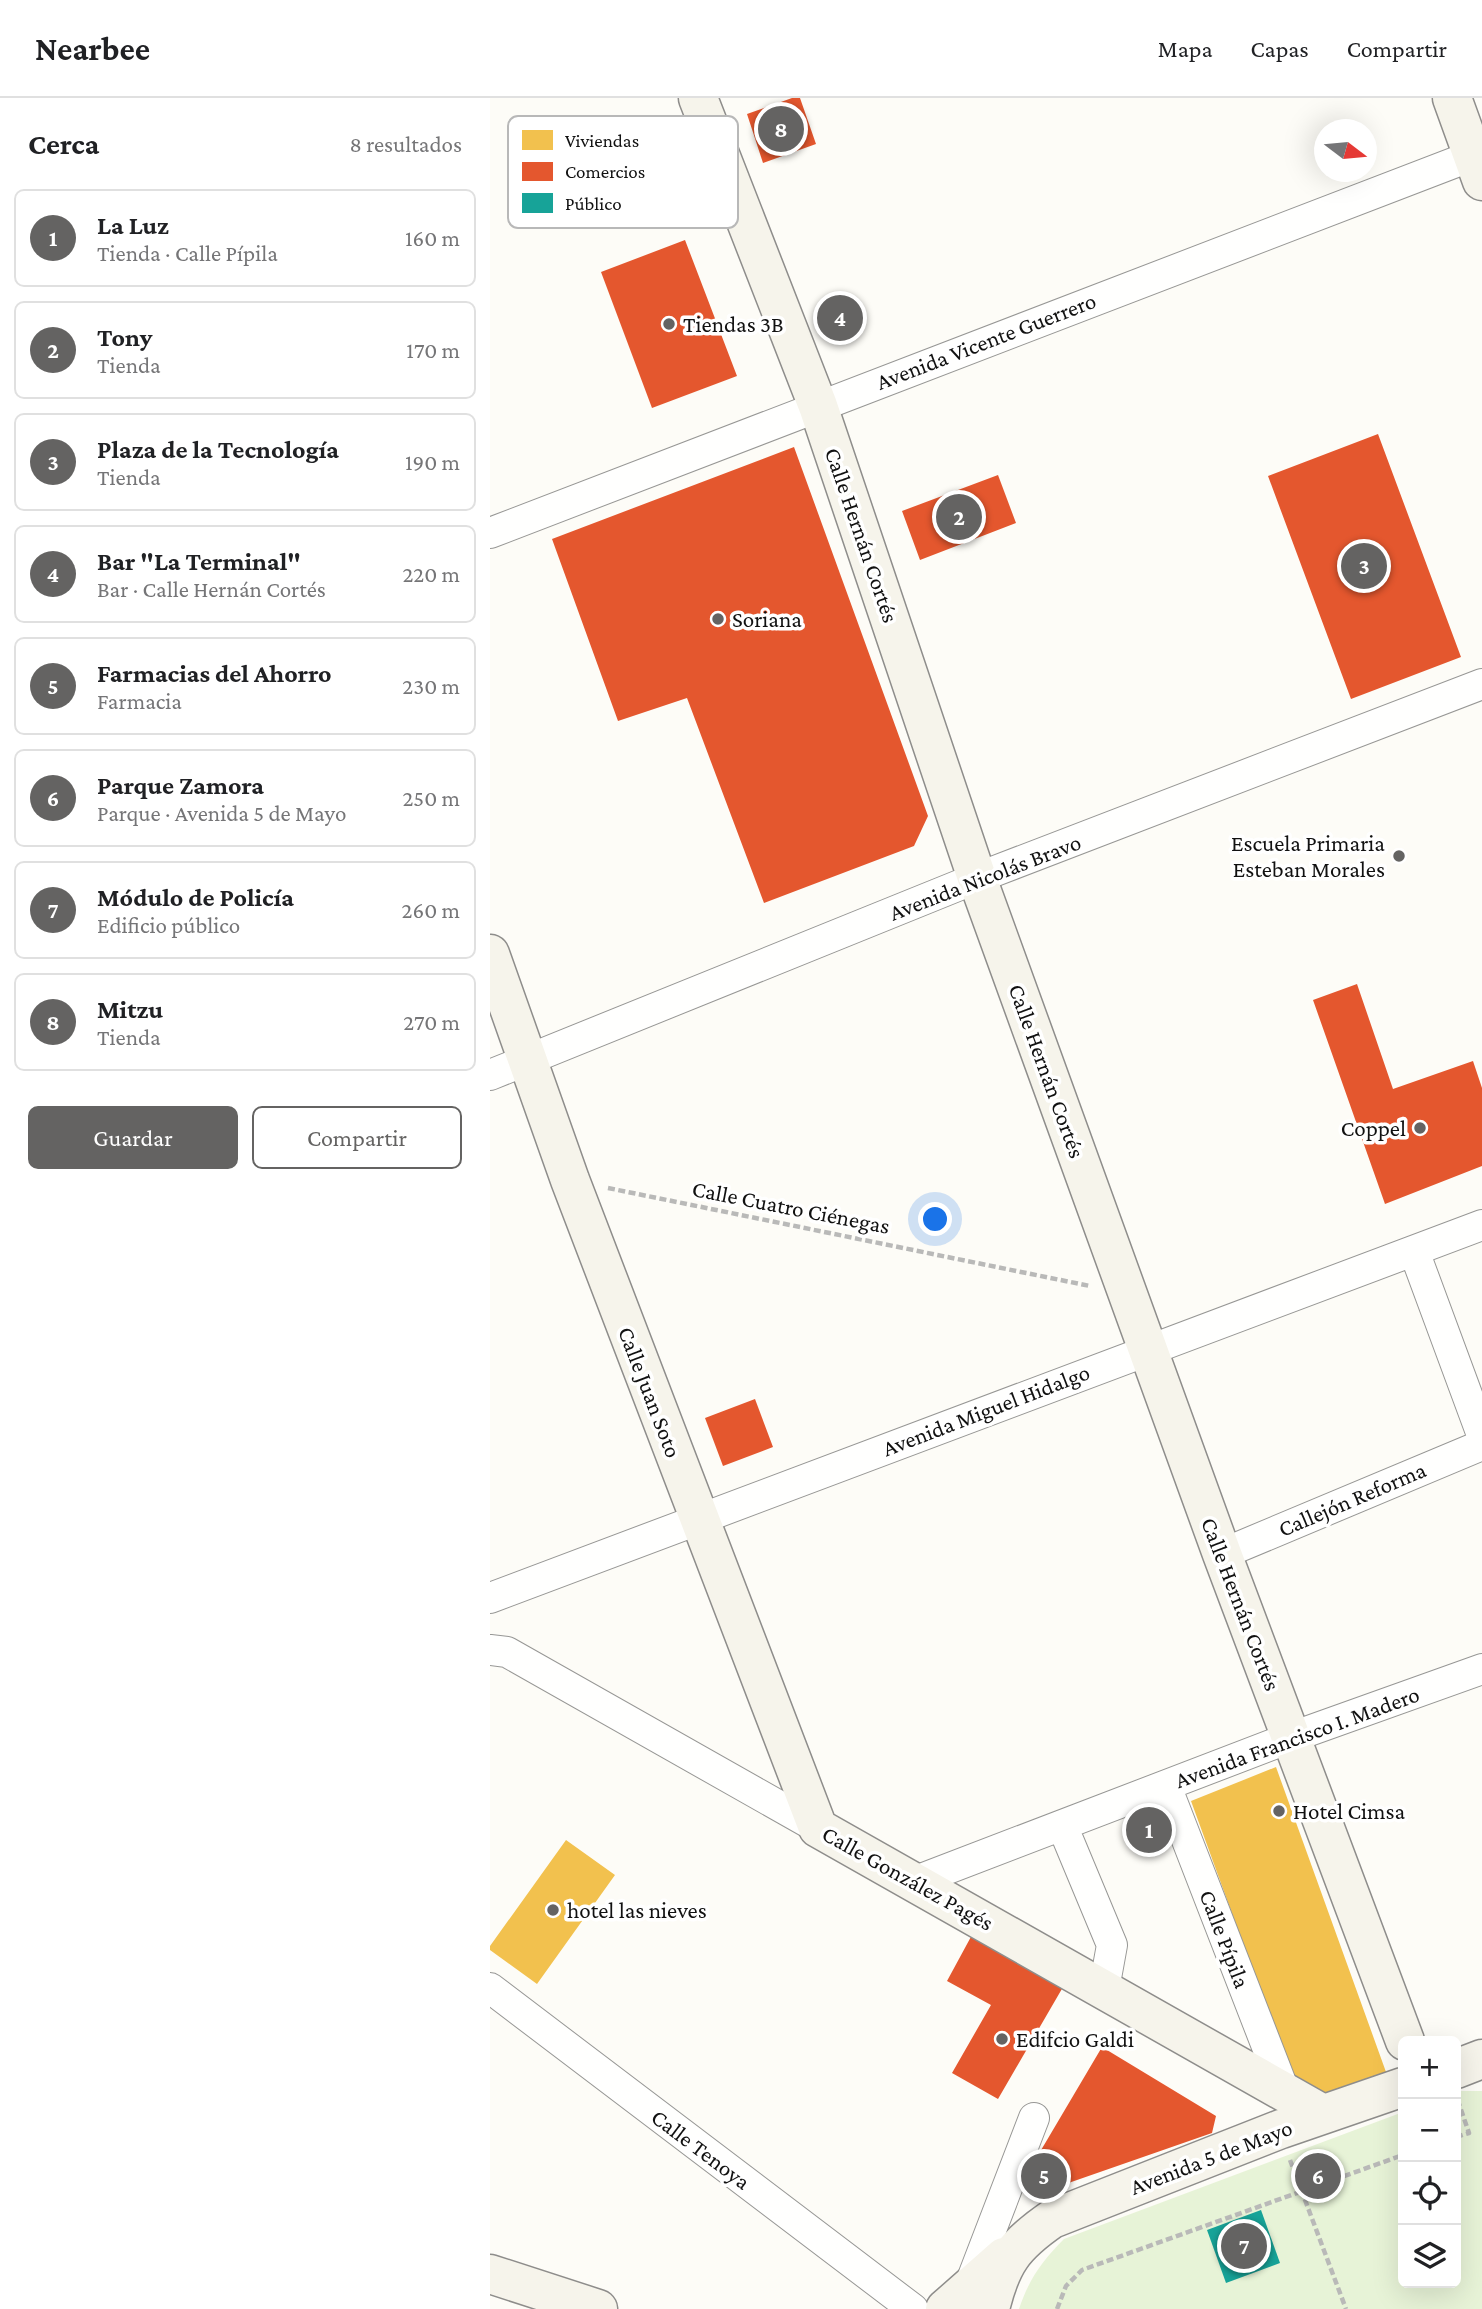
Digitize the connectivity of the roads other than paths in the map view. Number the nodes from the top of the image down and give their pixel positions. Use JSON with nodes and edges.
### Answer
{"nodes":[{"id":1,"x":698,"y":98,"type":"edge"},
{"id":2,"x":1452,"y":98,"type":"edge"},
{"id":3,"x":705,"y":116,"type":"edge"},
{"id":4,"x":1479,"y":162,"type":"edge"},
{"id":5,"x":738,"y":201,"type":"edge"},
{"id":6,"x":818,"y":406,"type":"junction"},
{"id":7,"x":490,"y":533,"type":"edge"},
{"id":8,"x":1482,"y":684,"type":"edge"},
{"id":9,"x":977,"y":878,"type":"junction"},
{"id":10,"x":490,"y":954,"type":"edge"},
{"id":11,"x":528,"y":1060,"type":"junction"},
{"id":12,"x":490,"y":1075,"type":"edge"},
{"id":13,"x":1482,"y":1225,"type":"edge"},
{"id":14,"x":1415,"y":1251,"type":"junction"},
{"id":15,"x":1148,"y":1349,"type":"junction"},
{"id":16,"x":1482,"y":1435,"type":"edge"},
{"id":17,"x":1482,"y":1445,"type":"edge"},
{"id":18,"x":697,"y":1519,"type":"junction"},
{"id":19,"x":1222,"y":1554,"type":"junction"},
{"id":20,"x":490,"y":1598,"type":"edge"},
{"id":21,"x":490,"y":1650,"type":"edge"},
{"id":22,"x":1482,"y":1670,"type":"edge"},
{"id":23,"x":1292,"y":1737,"type":"junction"},
{"id":24,"x":1166,"y":1786,"type":"junction"},
{"id":25,"x":1062,"y":1825,"type":"junction"},
{"id":26,"x":818,"y":1828,"type":"junction"},
{"id":27,"x":916,"y":1881,"type":"junction"},
{"id":28,"x":490,"y":1988,"type":"edge"},
{"id":29,"x":1104,"y":1989,"type":"junction"},
{"id":30,"x":1403,"y":2036,"type":"edge"},
{"id":31,"x":1398,"y":2089,"type":"edge"},
{"id":32,"x":1283,"y":2111,"type":"junction"},
{"id":33,"x":1034,"y":2118,"type":"dead end"},
{"id":34,"x":490,"y":2274,"type":"edge"},
{"id":35,"x":975,"y":2299,"type":"edge"},
{"id":36,"x":598,"y":2309,"type":"edge"},
{"id":37,"x":913,"y":2309,"type":"edge"}],
"edges":[{"from":1,"to":3,"type":"street","name":"Calle Hernán Cortés"},
{"from":2,"to":4,"type":"street"},
{"from":4,"to":6,"type":"street","name":"Avenida Vicente Guerrero"},
{"from":5,"to":6,"type":"street","name":"Calle Hernán Cortés"},
{"from":6,"to":7,"type":"street","name":"Avenida Vicente Guerrero"},
{"from":6,"to":9,"type":"street","name":"Calle Hernán Cortés"},
{"from":8,"to":9,"type":"street","name":"Avenida Nicolás Bravo"},
{"from":9,"to":11,"type":"street","name":"Avenida Nicolás Bravo"},
{"from":9,"to":15,"type":"street","name":"Calle Hernán Cortés"},
{"from":10,"to":11,"type":"street","name":"Calle Juan Soto"},
{"from":11,"to":12,"type":"street","name":"Avenida Nicolás Bravo"},
{"from":11,"to":18,"type":"street","name":"Calle Juan Soto"},
{"from":13,"to":14,"type":"street","name":"Avenida Miguel Hidalgo"},
{"from":14,"to":15,"type":"street","name":"Avenida Miguel Hidalgo"},
{"from":14,"to":16,"type":"street"},
{"from":15,"to":18,"type":"street","name":"Avenida Miguel Hidalgo"},
{"from":15,"to":19,"type":"street","name":"Calle Hernán Cortés"},
{"from":17,"to":19,"type":"street","name":"Callejón Reforma"},
{"from":18,"to":20,"type":"street","name":"Avenida Miguel Hidalgo"},
{"from":18,"to":26,"type":"street","name":"Calle Juan Soto"},
{"from":19,"to":23,"type":"street","name":"Calle Hernán Cortés"},
{"from":21,"to":26,"type":"street","name":"Calle González Pagés"},
{"from":22,"to":23,"type":"street","name":"Avenida Francisco I. Madero"},
{"from":23,"to":24,"type":"street","name":"Avenida Francisco I. Madero"},
{"from":23,"to":30,"type":"street","name":"Calle Hernán Cortés"},
{"from":24,"to":25,"type":"street","name":"Avenida Francisco I. Madero"},
{"from":24,"to":32,"type":"street","name":"Calle Pípila"},
{"from":25,"to":27,"type":"street","name":"Avenida Francisco I. Madero"},
{"from":25,"to":29,"type":"street"},
{"from":26,"to":27,"type":"street","name":"Calle González Pagés"},
{"from":27,"to":29,"type":"street","name":"Calle González Pagés"},
{"from":28,"to":37,"type":"street","name":"Calle Tenoya"},
{"from":29,"to":32,"type":"street","name":"Calle González Pagés"},
{"from":31,"to":32,"type":"street","name":"Calle González Pagés"},
{"from":32,"to":35,"type":"street","name":"Avenida 5 de Mayo"},
{"from":33,"to":35,"type":"street"},
{"from":34,"to":36,"type":"street"}]}
